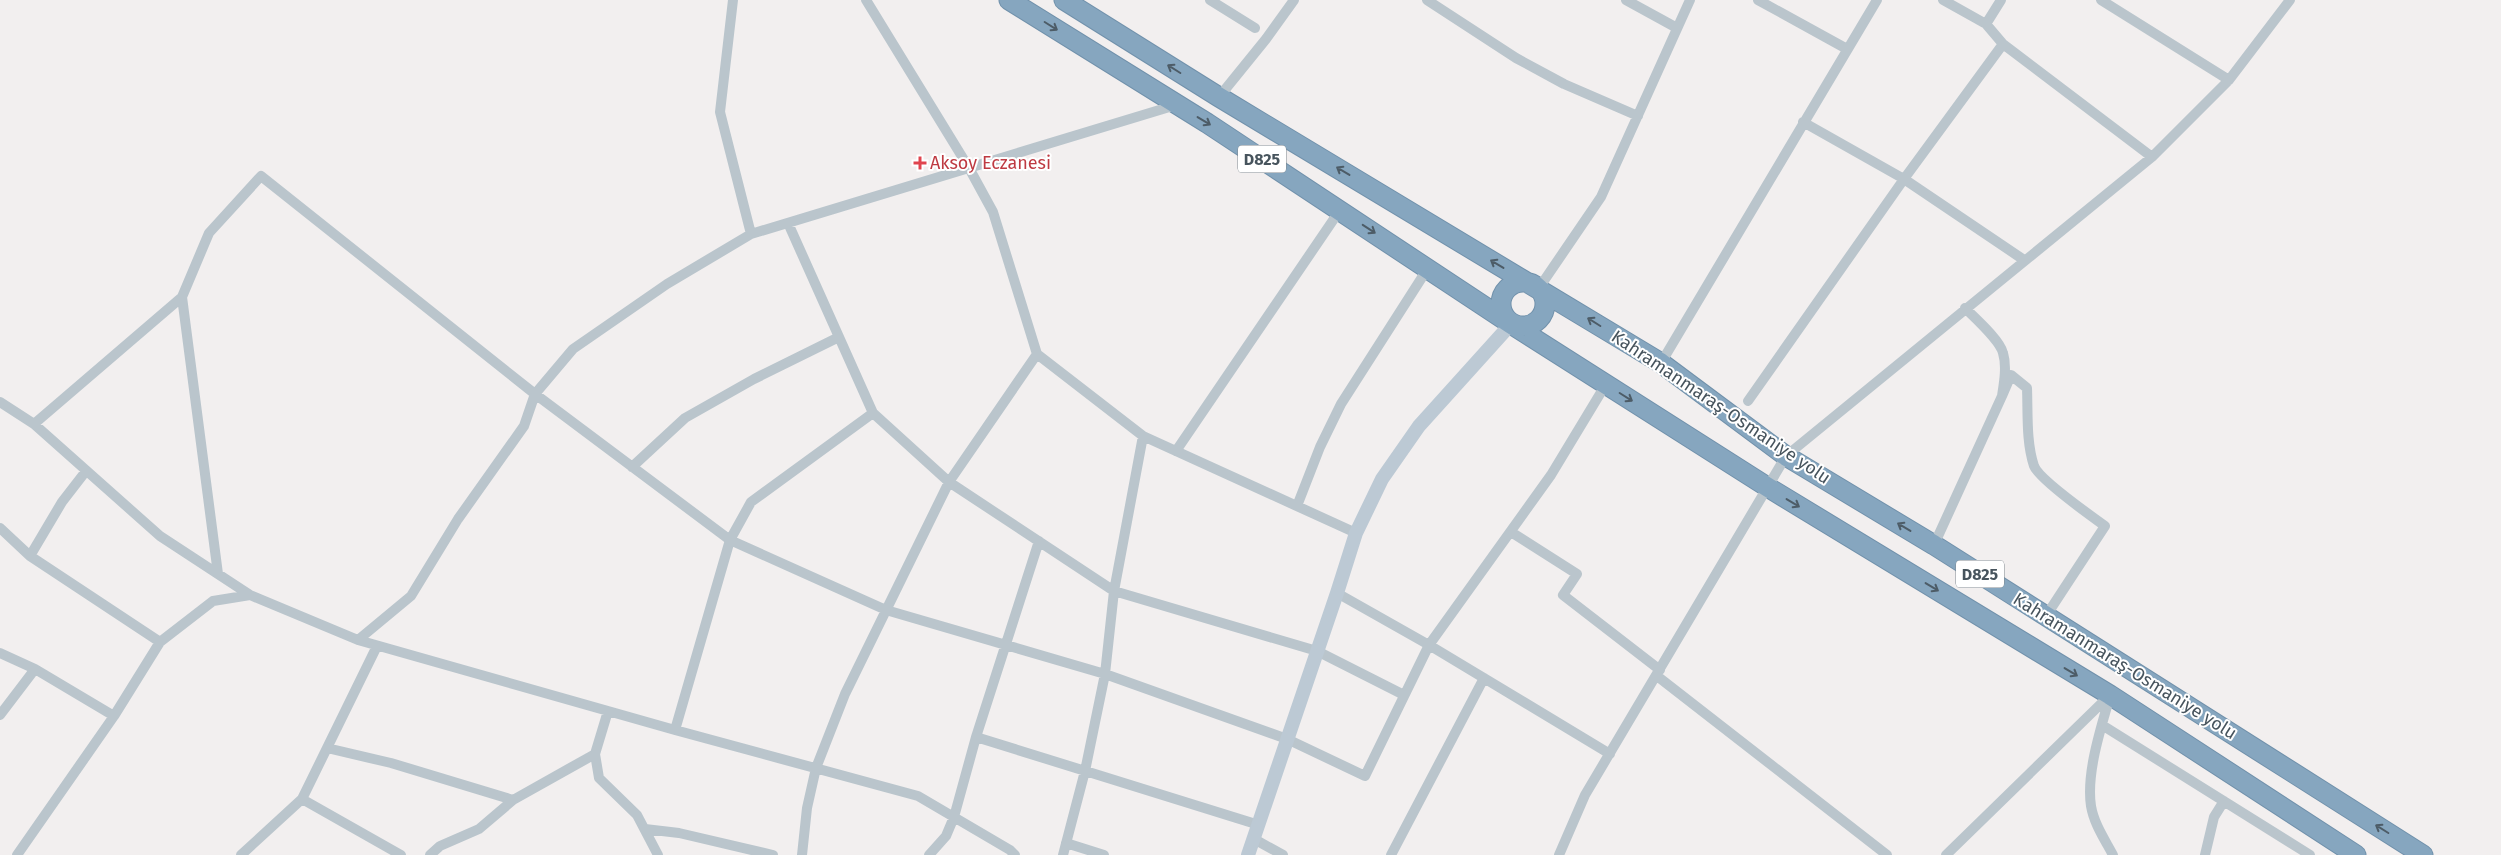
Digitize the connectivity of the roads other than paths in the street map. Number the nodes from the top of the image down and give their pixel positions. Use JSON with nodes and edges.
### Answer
{"nodes":[{"id":1,"x":733,"y":0,"type":"edge"},
{"id":2,"x":866,"y":0,"type":"edge"},
{"id":3,"x":1009,"y":0,"type":"edge"},
{"id":4,"x":1065,"y":0,"type":"edge"},
{"id":5,"x":1210,"y":0,"type":"edge"},
{"id":6,"x":1294,"y":0,"type":"edge"},
{"id":7,"x":1427,"y":0,"type":"edge"},
{"id":8,"x":1626,"y":0,"type":"edge"},
{"id":9,"x":1690,"y":0,"type":"edge"},
{"id":10,"x":1758,"y":0,"type":"edge"},
{"id":11,"x":1877,"y":0,"type":"edge"},
{"id":12,"x":1943,"y":0,"type":"edge"},
{"id":13,"x":2002,"y":0,"type":"edge"},
{"id":14,"x":2101,"y":0,"type":"edge"},
{"id":15,"x":2290,"y":0,"type":"edge"},
{"id":16,"x":1986,"y":24,"type":"junction"},
{"id":17,"x":1255,"y":28,"type":"dead end"},
{"id":18,"x":1677,"y":28,"type":"junction"},
{"id":19,"x":2003,"y":44,"type":"junction"},
{"id":20,"x":1847,"y":49,"type":"junction"},
{"id":21,"x":2229,"y":80,"type":"junction"},
{"id":22,"x":1219,"y":97,"type":"junction"},
{"id":23,"x":1176,"y":104,"type":"junction"},
{"id":24,"x":1638,"y":116,"type":"junction"},
{"id":25,"x":1803,"y":122,"type":"junction"},
{"id":26,"x":2152,"y":157,"type":"junction"},
{"id":27,"x":969,"y":168,"type":"junction"},
{"id":28,"x":1904,"y":179,"type":"junction"},
{"id":29,"x":1340,"y":210,"type":"junction"},
{"id":30,"x":788,"y":223,"type":"junction"},
{"id":31,"x":751,"y":234,"type":"junction"},
{"id":32,"x":2024,"y":260,"type":"junction"},
{"id":33,"x":1428,"y":268,"type":"junction"},
{"id":34,"x":1536,"y":286,"type":"junction"},
{"id":35,"x":182,"y":297,"type":"junction"},
{"id":36,"x":1965,"y":308,"type":"junction"},
{"id":37,"x":1508,"y":322,"type":"junction"},
{"id":38,"x":839,"y":336,"type":"junction"},
{"id":39,"x":1037,"y":354,"type":"junction"},
{"id":40,"x":1661,"y":363,"type":"junction"},
{"id":41,"x":1606,"y":384,"type":"junction"},
{"id":42,"x":535,"y":394,"type":"junction"},
{"id":43,"x":2002,"y":396,"type":"junction"},
{"id":44,"x":1748,"y":401,"type":"dead end"},
{"id":45,"x":0,"y":402,"type":"edge"},
{"id":46,"x":873,"y":413,"type":"junction"},
{"id":47,"x":34,"y":424,"type":"junction"},
{"id":48,"x":1143,"y":436,"type":"junction"},
{"id":49,"x":1176,"y":451,"type":"junction"},
{"id":50,"x":1786,"y":456,"type":"junction"},
{"id":51,"x":632,"y":467,"type":"junction"},
{"id":52,"x":86,"y":470,"type":"junction"},
{"id":53,"x":949,"y":482,"type":"junction"},
{"id":54,"x":1769,"y":488,"type":"junction"},
{"id":55,"x":1297,"y":506,"type":"junction"},
{"id":56,"x":0,"y":528,"type":"edge"},
{"id":57,"x":1511,"y":532,"type":"junction"},
{"id":58,"x":1356,"y":533,"type":"junction"},
{"id":59,"x":730,"y":540,"type":"junction"},
{"id":60,"x":1039,"y":541,"type":"junction"},
{"id":61,"x":1934,"y":545,"type":"junction"},
{"id":62,"x":30,"y":556,"type":"junction"},
{"id":63,"x":218,"y":574,"type":"junction"},
{"id":64,"x":1114,"y":591,"type":"junction"},
{"id":65,"x":1337,"y":594,"type":"junction"},
{"id":66,"x":250,"y":595,"type":"junction"},
{"id":67,"x":886,"y":610,"type":"junction"},
{"id":68,"x":2046,"y":616,"type":"junction"},
{"id":69,"x":358,"y":640,"type":"junction"},
{"id":70,"x":160,"y":642,"type":"junction"},
{"id":71,"x":1006,"y":645,"type":"junction"},
{"id":72,"x":1429,"y":645,"type":"junction"},
{"id":73,"x":377,"y":646,"type":"junction"},
{"id":74,"x":1317,"y":651,"type":"junction"},
{"id":75,"x":0,"y":653,"type":"edge"},
{"id":76,"x":35,"y":669,"type":"junction"},
{"id":77,"x":1658,"y":673,"type":"junction"},
{"id":78,"x":1105,"y":674,"type":"junction"},
{"id":79,"x":1484,"y":678,"type":"junction"},
{"id":80,"x":1404,"y":695,"type":"junction"},
{"id":81,"x":2110,"y":695,"type":"junction"},
{"id":82,"x":608,"y":711,"type":"junction"},
{"id":83,"x":0,"y":714,"type":"edge"},
{"id":84,"x":114,"y":716,"type":"junction"},
{"id":85,"x":2102,"y":725,"type":"junction"},
{"id":86,"x":675,"y":730,"type":"junction"},
{"id":87,"x":976,"y":737,"type":"junction"},
{"id":88,"x":1287,"y":739,"type":"junction"},
{"id":89,"x":327,"y":748,"type":"junction"},
{"id":90,"x":595,"y":754,"type":"junction"},
{"id":91,"x":1610,"y":754,"type":"junction"},
{"id":92,"x":816,"y":768,"type":"junction"},
{"id":93,"x":1085,"y":770,"type":"junction"},
{"id":94,"x":302,"y":800,"type":"junction"},
{"id":95,"x":513,"y":800,"type":"junction"},
{"id":96,"x":2224,"y":801,"type":"junction"},
{"id":97,"x":954,"y":817,"type":"junction"},
{"id":98,"x":1259,"y":825,"type":"junction"},
{"id":99,"x":645,"y":829,"type":"junction"},
{"id":100,"x":1254,"y":839,"type":"junction"},
{"id":101,"x":1066,"y":843,"type":"junction"},
{"id":102,"x":24,"y":844,"type":"junction"},
{"id":103,"x":1395,"y":854,"type":"edge"},
{"id":104,"x":17,"y":855,"type":"edge"},
{"id":105,"x":29,"y":855,"type":"edge"},
{"id":106,"x":241,"y":855,"type":"edge"},
{"id":107,"x":401,"y":855,"type":"edge"},
{"id":108,"x":430,"y":855,"type":"edge"},
{"id":109,"x":658,"y":855,"type":"edge"},
{"id":110,"x":773,"y":855,"type":"edge"},
{"id":111,"x":802,"y":855,"type":"edge"},
{"id":112,"x":929,"y":855,"type":"edge"},
{"id":113,"x":1015,"y":855,"type":"edge"},
{"id":114,"x":1063,"y":855,"type":"edge"},
{"id":115,"x":1104,"y":855,"type":"edge"},
{"id":116,"x":1248,"y":855,"type":"edge"},
{"id":117,"x":1283,"y":855,"type":"edge"},
{"id":118,"x":1559,"y":855,"type":"edge"},
{"id":119,"x":1887,"y":855,"type":"edge"},
{"id":120,"x":1946,"y":855,"type":"edge"},
{"id":121,"x":2113,"y":855,"type":"edge"},
{"id":122,"x":2205,"y":855,"type":"edge"},
{"id":123,"x":2310,"y":855,"type":"edge"},
{"id":124,"x":2356,"y":855,"type":"edge"},
{"id":125,"x":2423,"y":855,"type":"edge"}],
"edges":[{"from":1,"to":31,"type":"street"},
{"from":2,"to":27,"type":"street"},
{"from":3,"to":23,"type":"highway","name":"Kahramanmaraş-Osmaniye yolu","number":"D825","one_way":true},
{"from":22,"to":4,"type":"highway","name":"Kahramanmaraş-Osmaniye yolu","number":"D825","one_way":true},
{"from":5,"to":17,"type":"street"},
{"from":6,"to":22,"type":"street"},
{"from":7,"to":24,"type":"street"},
{"from":8,"to":18,"type":"street"},
{"from":9,"to":18,"type":"street"},
{"from":10,"to":20,"type":"street"},
{"from":11,"to":20,"type":"street"},
{"from":12,"to":16,"type":"street"},
{"from":13,"to":16,"type":"street"},
{"from":14,"to":21,"type":"street"},
{"from":15,"to":21,"type":"street"},
{"from":16,"to":19,"type":"street"},
{"from":18,"to":24,"type":"street"},
{"from":19,"to":26,"type":"street"},
{"from":19,"to":28,"type":"street"},
{"from":20,"to":25,"type":"street"},
{"from":21,"to":26,"type":"street"},
{"from":34,"to":22,"type":"highway","name":"Kahramanmaraş-Osmaniye yolu","number":"D825","one_way":true},
{"from":23,"to":27,"type":"street"},
{"from":23,"to":29,"type":"highway","name":"Kahramanmaraş-Osmaniye yolu","number":"D825","one_way":true},
{"from":24,"to":34,"type":"street"},
{"from":25,"to":28,"type":"street"},
{"from":25,"to":40,"type":"street"},
{"from":26,"to":32,"type":"street"},
{"from":27,"to":30,"type":"street"},
{"from":27,"to":39,"type":"street"},
{"from":28,"to":32,"type":"street"},
{"from":28,"to":44,"type":"street"},
{"from":29,"to":33,"type":"highway","name":"Kahramanmaraş-Osmaniye yolu","number":"D825","one_way":true},
{"from":29,"to":49,"type":"street"},
{"from":30,"to":31,"type":"street"},
{"from":30,"to":38,"type":"street"},
{"from":31,"to":42,"type":"street"},
{"from":32,"to":36,"type":"street"},
{"from":33,"to":37,"type":"highway","name":"Kahramanmaraş-Osmaniye yolu","number":"D825"},
{"from":33,"to":55,"type":"street"},
{"from":34,"to":37,"type":"highway"},
{"from":34,"to":37,"type":"highway"},
{"from":40,"to":34,"type":"highway","name":"Kahramanmaraş-Osmaniye yolu","number":"D825","one_way":true},
{"from":35,"to":42,"type":"street"},
{"from":35,"to":47,"type":"street"},
{"from":35,"to":63,"type":"street"},
{"from":36,"to":43,"type":"street"},
{"from":36,"to":50,"type":"street"},
{"from":37,"to":41,"type":"highway","name":"Kahramanmaraş-Osmaniye yolu","number":"D825"},
{"from":37,"to":58,"type":"street"},
{"from":38,"to":46,"type":"street"},
{"from":38,"to":51,"type":"street"},
{"from":39,"to":48,"type":"street"},
{"from":39,"to":53,"type":"street"},
{"from":40,"to":50,"type":"highway","name":"Kahramanmaraş-Osmaniye yolu","number":"D825"},
{"from":41,"to":54,"type":"highway","name":"Kahramanmaraş-Osmaniye yolu","number":"D825","one_way":true},
{"from":41,"to":57,"type":"street"},
{"from":42,"to":51,"type":"street"},
{"from":42,"to":69,"type":"street"},
{"from":43,"to":61,"type":"street"},
{"from":43,"to":68,"type":"street"},
{"from":45,"to":47,"type":"street"},
{"from":46,"to":53,"type":"street"},
{"from":46,"to":59,"type":"street"},
{"from":47,"to":52,"type":"street"},
{"from":48,"to":49,"type":"street"},
{"from":48,"to":64,"type":"street"},
{"from":49,"to":55,"type":"street"},
{"from":50,"to":54,"type":"street"},
{"from":61,"to":50,"type":"highway","name":"Kahramanmaraş-Osmaniye yolu","number":"D825","one_way":true},
{"from":51,"to":59,"type":"street"},
{"from":52,"to":62,"type":"street"},
{"from":52,"to":63,"type":"street"},
{"from":53,"to":60,"type":"street"},
{"from":53,"to":67,"type":"street"},
{"from":54,"to":77,"type":"street"},
{"from":54,"to":81,"type":"highway","name":"Kahramanmaraş-Osmaniye yolu","number":"D825","one_way":true},
{"from":55,"to":58,"type":"street"},
{"from":56,"to":62,"type":"street"},
{"from":57,"to":72,"type":"street"},
{"from":57,"to":77,"type":"street"},
{"from":58,"to":65,"type":"street"},
{"from":59,"to":67,"type":"street"},
{"from":59,"to":86,"type":"street"},
{"from":60,"to":64,"type":"street"},
{"from":60,"to":71,"type":"street"},
{"from":61,"to":68,"type":"highway","name":"Kahramanmaraş-Osmaniye yolu","number":"D825"},
{"from":62,"to":70,"type":"street"},
{"from":63,"to":66,"type":"street"},
{"from":64,"to":74,"type":"street"},
{"from":64,"to":78,"type":"street"},
{"from":65,"to":72,"type":"street"},
{"from":65,"to":74,"type":"street"},
{"from":66,"to":69,"type":"street"},
{"from":66,"to":70,"type":"street"},
{"from":67,"to":71,"type":"street"},
{"from":67,"to":92,"type":"street"},
{"from":125,"to":68,"type":"highway","name":"Kahramanmaraş-Osmaniye yolu","number":"D825","one_way":true},
{"from":69,"to":73,"type":"street"},
{"from":70,"to":84,"type":"street"},
{"from":71,"to":78,"type":"street"},
{"from":71,"to":87,"type":"street"},
{"from":72,"to":79,"type":"street"},
{"from":72,"to":80,"type":"street"},
{"from":73,"to":82,"type":"street"},
{"from":73,"to":89,"type":"street"},
{"from":74,"to":80,"type":"street"},
{"from":74,"to":88,"type":"street"},
{"from":75,"to":76,"type":"street"},
{"from":76,"to":83,"type":"street"},
{"from":76,"to":84,"type":"street"},
{"from":77,"to":91,"type":"street"},
{"from":77,"to":119,"type":"street"},
{"from":78,"to":88,"type":"street"},
{"from":78,"to":93,"type":"street"},
{"from":79,"to":91,"type":"street"},
{"from":79,"to":103,"type":"street"},
{"from":80,"to":88,"type":"street"},
{"from":81,"to":85,"type":"street"},
{"from":81,"to":120,"type":"street"},
{"from":81,"to":124,"type":"highway","name":"Kahramanmaraş-Osmaniye yolu","number":"D825"},
{"from":82,"to":86,"type":"street"},
{"from":82,"to":90,"type":"street"},
{"from":84,"to":102,"type":"street"},
{"from":85,"to":96,"type":"street"},
{"from":85,"to":121,"type":"street"},
{"from":86,"to":92,"type":"street"},
{"from":87,"to":93,"type":"street"},
{"from":87,"to":97,"type":"street"},
{"from":88,"to":98,"type":"street"},
{"from":89,"to":94,"type":"street"},
{"from":89,"to":95,"type":"street"},
{"from":90,"to":95,"type":"street"},
{"from":90,"to":99,"type":"street"},
{"from":91,"to":118,"type":"street"},
{"from":92,"to":97,"type":"street"},
{"from":92,"to":111,"type":"street"},
{"from":93,"to":98,"type":"street"},
{"from":93,"to":101,"type":"street"},
{"from":94,"to":106,"type":"street"},
{"from":94,"to":107,"type":"street"},
{"from":95,"to":108,"type":"street"},
{"from":96,"to":122,"type":"street"},
{"from":96,"to":123,"type":"street"},
{"from":97,"to":112,"type":"street"},
{"from":97,"to":113,"type":"street"},
{"from":98,"to":100,"type":"street"},
{"from":99,"to":109,"type":"street"},
{"from":99,"to":110,"type":"street"},
{"from":100,"to":116,"type":"street"},
{"from":100,"to":117,"type":"street"},
{"from":101,"to":114,"type":"street"},
{"from":101,"to":115,"type":"street"},
{"from":102,"to":104,"type":"street"},
{"from":102,"to":105,"type":"street"}]}
